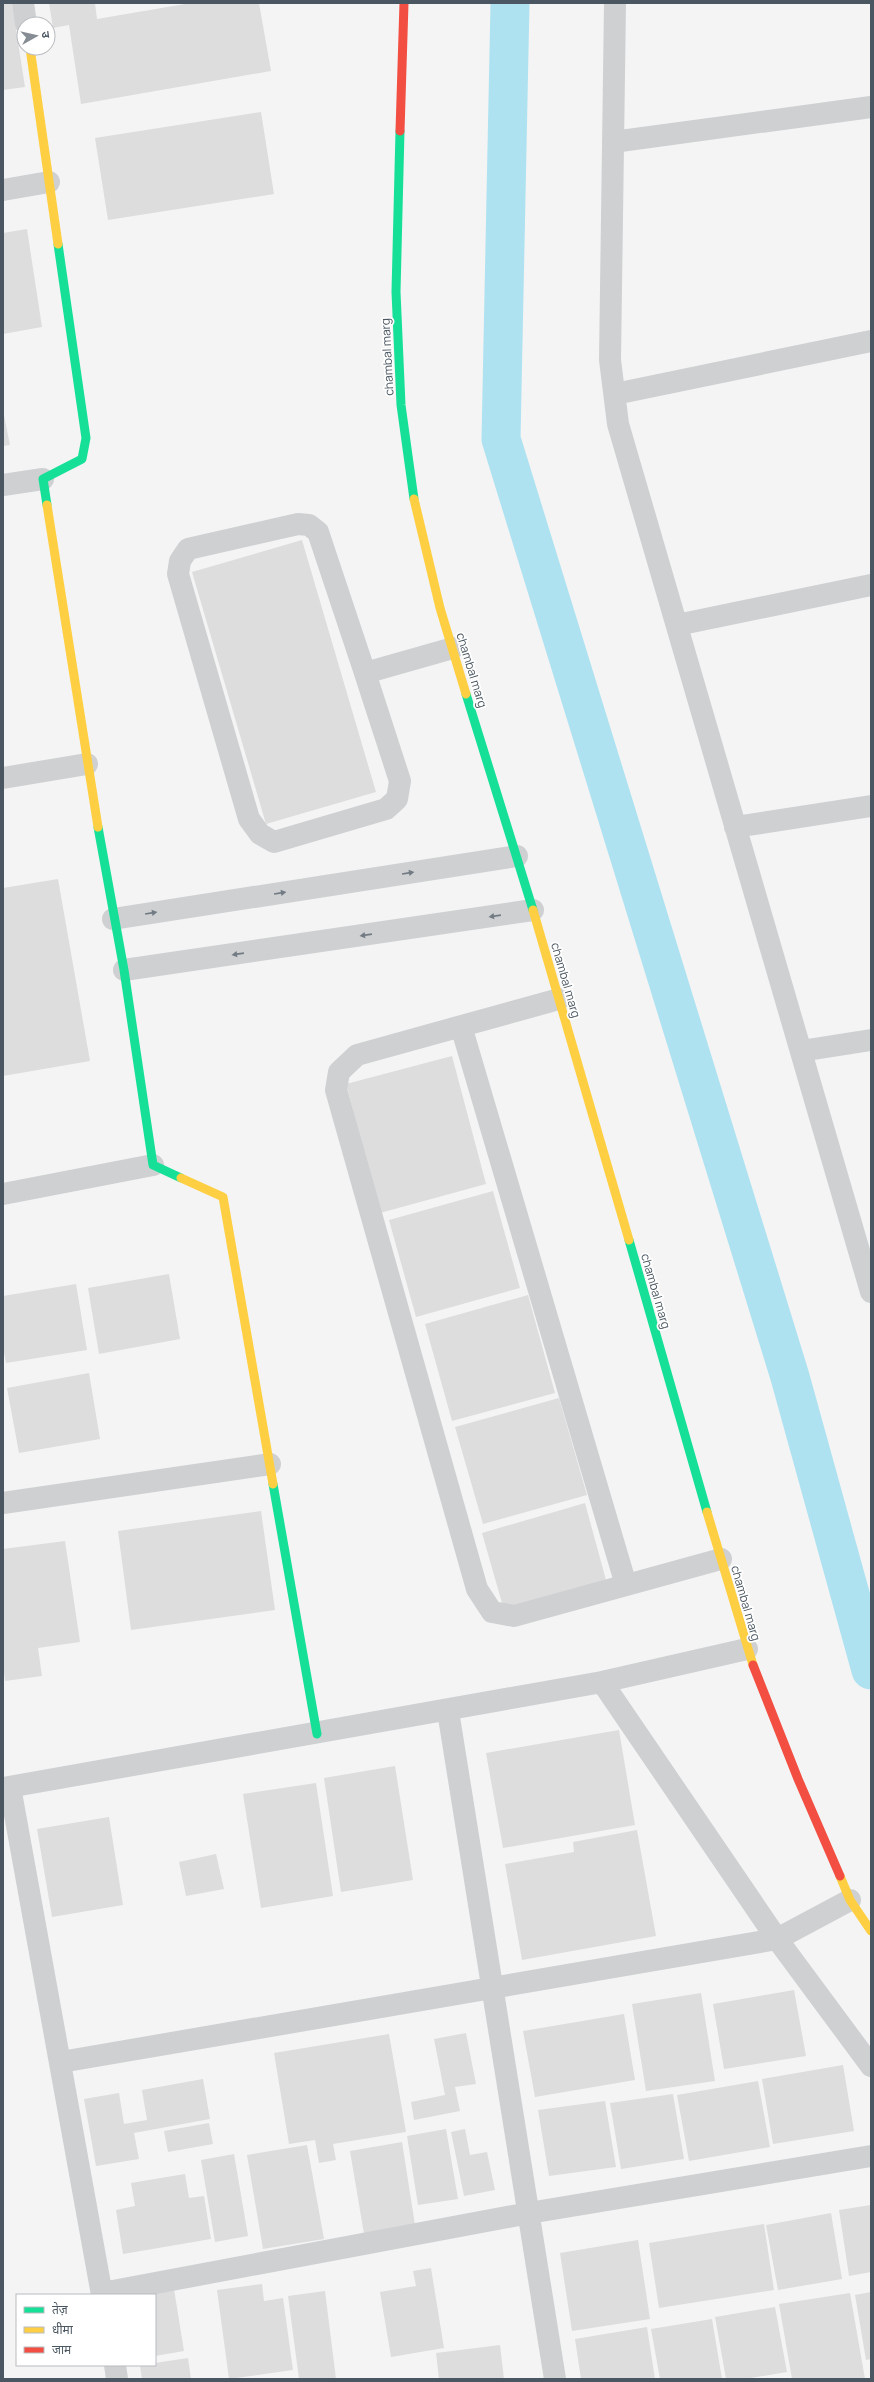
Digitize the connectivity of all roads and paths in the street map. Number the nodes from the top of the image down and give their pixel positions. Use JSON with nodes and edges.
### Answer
{"nodes":[{"id":1,"x":23,"y":3,"type":"edge"},
{"id":2,"x":404,"y":3,"type":"edge"},
{"id":3,"x":615,"y":3,"type":"edge"},
{"id":4,"x":25,"y":16,"type":"edge"},
{"id":5,"x":31,"y":56,"type":"edge"},
{"id":6,"x":871,"y":107,"type":"edge"},
{"id":7,"x":613,"y":142,"type":"junction"},
{"id":8,"x":49,"y":182,"type":"junction"},
{"id":9,"x":3,"y":190,"type":"edge"},
{"id":10,"x":871,"y":341,"type":"edge"},
{"id":11,"x":615,"y":394,"type":"junction"},
{"id":12,"x":43,"y":479,"type":"junction"},
{"id":13,"x":3,"y":485,"type":"edge"},
{"id":14,"x":871,"y":585,"type":"edge"},
{"id":15,"x":677,"y":625,"type":"junction"},
{"id":16,"x":453,"y":648,"type":"junction"},
{"id":17,"x":365,"y":673,"type":"junction"},
{"id":18,"x":87,"y":764,"type":"junction"},
{"id":19,"x":3,"y":778,"type":"edge"},
{"id":20,"x":871,"y":806,"type":"edge"},
{"id":21,"x":735,"y":827,"type":"junction"},
{"id":22,"x":517,"y":856,"type":"junction"},
{"id":23,"x":533,"y":910,"type":"junction"},
{"id":24,"x":113,"y":919,"type":"junction"},
{"id":25,"x":124,"y":970,"type":"junction"},
{"id":26,"x":560,"y":999,"type":"junction"},
{"id":27,"x":461,"y":1026,"type":"junction"},
{"id":28,"x":871,"y":1040,"type":"edge"},
{"id":29,"x":801,"y":1051,"type":"junction"},
{"id":30,"x":154,"y":1165,"type":"junction"},
{"id":31,"x":3,"y":1194,"type":"edge"},
{"id":32,"x":870,"y":1282,"type":"edge"},
{"id":33,"x":270,"y":1464,"type":"junction"},
{"id":34,"x":3,"y":1503,"type":"edge"},
{"id":35,"x":721,"y":1559,"type":"junction"},
{"id":36,"x":626,"y":1586,"type":"junction"},
{"id":37,"x":747,"y":1649,"type":"junction"},
{"id":38,"x":602,"y":1682,"type":"junction"},
{"id":39,"x":448,"y":1711,"type":"junction"},
{"id":40,"x":317,"y":1734,"type":"junction"},
{"id":41,"x":7,"y":1787,"type":"edge"},
{"id":42,"x":850,"y":1900,"type":"junction"},
{"id":43,"x":871,"y":1931,"type":"edge"},
{"id":44,"x":778,"y":1939,"type":"junction"},
{"id":45,"x":493,"y":1988,"type":"junction"},
{"id":46,"x":61,"y":2062,"type":"junction"},
{"id":47,"x":871,"y":2066,"type":"edge"},
{"id":48,"x":871,"y":2156,"type":"edge"},
{"id":49,"x":529,"y":2213,"type":"junction"},
{"id":50,"x":102,"y":2294,"type":"edge"},
{"id":51,"x":115,"y":2366,"type":"edge"},
{"id":52,"x":117,"y":2379,"type":"edge"},
{"id":53,"x":555,"y":2379,"type":"edge"}],
"edges":[{"from":1,"to":4,"type":"street"},
{"from":2,"to":16,"type":"street","name":"chambal marg"},
{"from":3,"to":7,"type":"street"},
{"from":5,"to":8,"type":"street"},
{"from":6,"to":7,"type":"street"},
{"from":7,"to":11,"type":"street"},
{"from":8,"to":9,"type":"street"},
{"from":8,"to":12,"type":"street"},
{"from":10,"to":11,"type":"street"},
{"from":11,"to":15,"type":"street"},
{"from":12,"to":13,"type":"street"},
{"from":12,"to":18,"type":"street"},
{"from":14,"to":15,"type":"street"},
{"from":15,"to":21,"type":"street"},
{"from":16,"to":17,"type":"street"},
{"from":16,"to":22,"type":"street","name":"chambal marg"},
{"from":17,"to":17,"type":"street"},
{"from":18,"to":19,"type":"street"},
{"from":18,"to":24,"type":"street"},
{"from":20,"to":21,"type":"street"},
{"from":21,"to":29,"type":"street"},
{"from":22,"to":23,"type":"street","name":"chambal marg"},
{"from":24,"to":22,"type":"street","one_way":true},
{"from":23,"to":25,"type":"street","one_way":true},
{"from":23,"to":26,"type":"street","name":"chambal marg"},
{"from":24,"to":25,"type":"street"},
{"from":25,"to":30,"type":"street"},
{"from":26,"to":27,"type":"street"},
{"from":26,"to":35,"type":"street","name":"chambal marg"},
{"from":27,"to":36,"type":"street"},
{"from":27,"to":36,"type":"street"},
{"from":28,"to":29,"type":"street"},
{"from":29,"to":32,"type":"street"},
{"from":30,"to":31,"type":"street"},
{"from":30,"to":33,"type":"street"},
{"from":33,"to":34,"type":"street"},
{"from":33,"to":40,"type":"street"},
{"from":35,"to":36,"type":"street"},
{"from":35,"to":37,"type":"street","name":"chambal marg"},
{"from":37,"to":38,"type":"street"},
{"from":37,"to":42,"type":"street","name":"chambal marg"},
{"from":38,"to":39,"type":"street"},
{"from":38,"to":44,"type":"street"},
{"from":39,"to":40,"type":"street"},
{"from":39,"to":45,"type":"street"},
{"from":40,"to":41,"type":"street"},
{"from":41,"to":46,"type":"street"},
{"from":42,"to":43,"type":"street","name":"chambal marg"},
{"from":42,"to":44,"type":"street"},
{"from":44,"to":45,"type":"street"},
{"from":44,"to":47,"type":"street"},
{"from":45,"to":46,"type":"street"},
{"from":45,"to":49,"type":"street"},
{"from":46,"to":50,"type":"street"},
{"from":48,"to":49,"type":"street"},
{"from":49,"to":50,"type":"street"},
{"from":49,"to":53,"type":"street"},
{"from":51,"to":52,"type":"street"}]}
